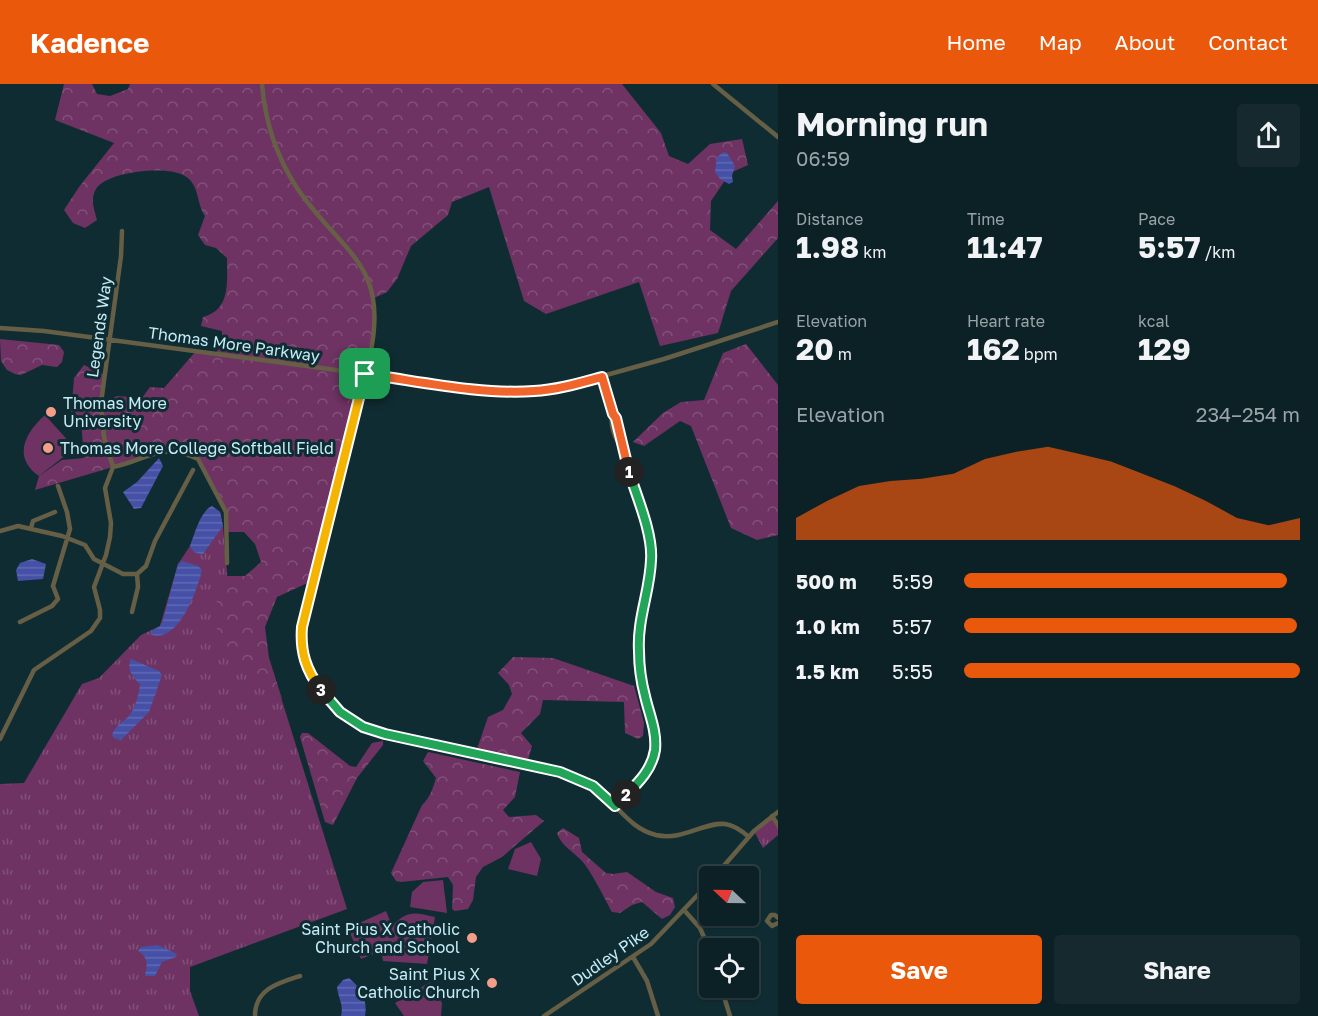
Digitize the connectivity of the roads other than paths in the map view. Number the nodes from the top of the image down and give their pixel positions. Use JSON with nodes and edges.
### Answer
{"nodes":[{"id":1,"x":262,"y":84,"type":"edge"},
{"id":2,"x":713,"y":84,"type":"edge"},
{"id":3,"x":778,"y":137,"type":"edge"},
{"id":4,"x":122,"y":231,"type":"dead end"},
{"id":5,"x":778,"y":322,"type":"edge"},
{"id":6,"x":0,"y":328,"type":"edge"},
{"id":7,"x":110,"y":340,"type":"junction"},
{"id":8,"x":365,"y":374,"type":"junction"},
{"id":9,"x":602,"y":377,"type":"junction"},
{"id":10,"x":112,"y":466,"type":"junction"},
{"id":11,"x":193,"y":470,"type":"dead end"},
{"id":12,"x":58,"y":486,"type":"dead end"},
{"id":13,"x":55,"y":512,"type":"dead end"},
{"id":14,"x":31,"y":528,"type":"junction"},
{"id":15,"x":0,"y":531,"type":"edge"},
{"id":16,"x":67,"y":537,"type":"junction"},
{"id":17,"x":103,"y":563,"type":"junction"},
{"id":18,"x":227,"y":563,"type":"dead end"},
{"id":19,"x":137,"y":574,"type":"junction"},
{"id":20,"x":132,"y":612,"type":"dead end"},
{"id":21,"x":20,"y":622,"type":"dead end"},
{"id":22,"x":0,"y":739,"type":"edge"},
{"id":23,"x":615,"y":806,"type":"junction"},
{"id":24,"x":778,"y":812,"type":"edge"},
{"id":25,"x":772,"y":816,"type":"junction"},
{"id":26,"x":778,"y":825,"type":"edge"},
{"id":27,"x":750,"y":837,"type":"junction"},
{"id":28,"x":724,"y":866,"type":"edge"},
{"id":29,"x":699,"y":894,"type":"edge"},
{"id":30,"x":684,"y":910,"type":"junction"},
{"id":31,"x":778,"y":918,"type":"edge"},
{"id":32,"x":777,"y":925,"type":"edge"},
{"id":33,"x":778,"y":934,"type":"edge"},
{"id":34,"x":704,"y":938,"type":"edge"},
{"id":35,"x":633,"y":957,"type":"junction"},
{"id":36,"x":300,"y":976,"type":"dead end"},
{"id":37,"x":724,"y":998,"type":"edge"},
{"id":38,"x":656,"y":1015,"type":"edge"},
{"id":39,"x":255,"y":1016,"type":"edge"},
{"id":40,"x":544,"y":1016,"type":"edge"},
{"id":41,"x":730,"y":1016,"type":"edge"}],
"edges":[{"from":1,"to":8,"type":"street"},
{"from":2,"to":3,"type":"street"},
{"from":4,"to":7,"type":"street","name":"Legends Way"},
{"from":5,"to":9,"type":"street","name":"Thomas More Parkway"},
{"from":6,"to":7,"type":"street","name":"Thomas More Parkway"},
{"from":7,"to":8,"type":"street","name":"Thomas More Parkway"},
{"from":7,"to":10,"type":"street","name":"Legends Way"},
{"from":8,"to":9,"type":"street","name":"Thomas More Parkway"},
{"from":8,"to":23,"type":"street"},
{"from":9,"to":23,"type":"street"},
{"from":10,"to":17,"type":"street","name":"Legends Way"},
{"from":10,"to":18,"type":"street"},
{"from":11,"to":19,"type":"street"},
{"from":12,"to":16,"type":"street"},
{"from":13,"to":14,"type":"street"},
{"from":14,"to":15,"type":"street"},
{"from":14,"to":16,"type":"street"},
{"from":16,"to":17,"type":"street"},
{"from":16,"to":21,"type":"street"},
{"from":17,"to":19,"type":"street"},
{"from":17,"to":22,"type":"street","name":"Legends Way"},
{"from":19,"to":20,"type":"street"},
{"from":23,"to":27,"type":"street"},
{"from":24,"to":25,"type":"street"},
{"from":25,"to":26,"type":"street"},
{"from":25,"to":27,"type":"street"},
{"from":27,"to":28,"type":"street"},
{"from":29,"to":30,"type":"street","name":"Dudley Pike"},
{"from":30,"to":34,"type":"street"},
{"from":30,"to":35,"type":"street","name":"Dudley Pike"},
{"from":31,"to":32,"type":"street"},
{"from":32,"to":33,"type":"street"},
{"from":35,"to":38,"type":"street"},
{"from":35,"to":40,"type":"street","name":"Dudley Pike"},
{"from":36,"to":39,"type":"street"},
{"from":37,"to":41,"type":"street"}]}
